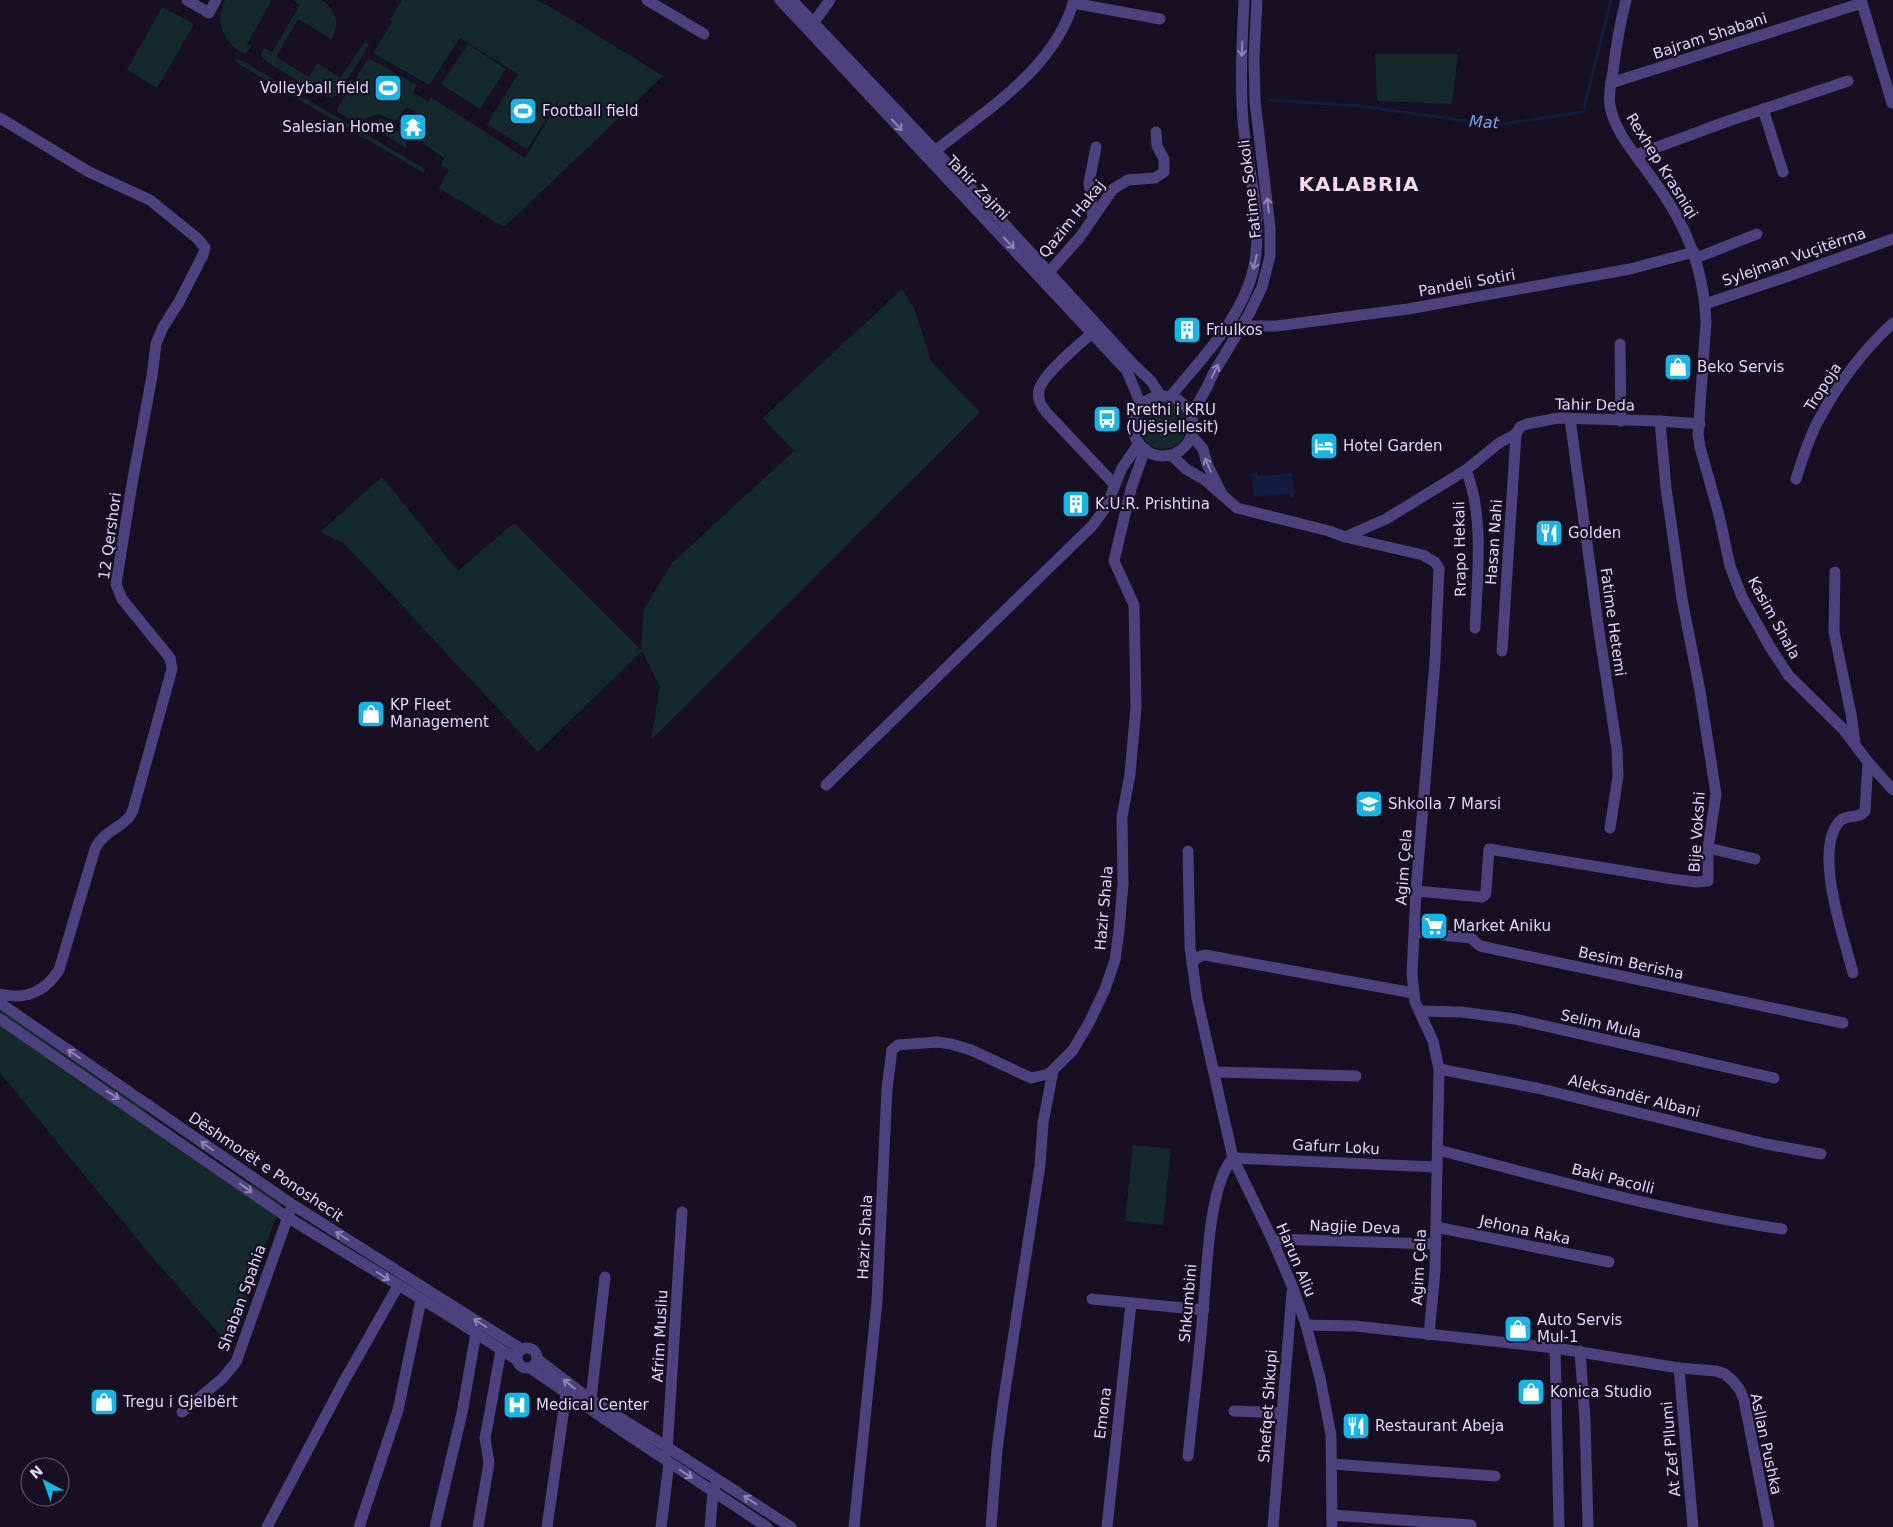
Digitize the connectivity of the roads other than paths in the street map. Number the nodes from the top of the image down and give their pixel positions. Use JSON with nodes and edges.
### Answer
{"nodes":[{"id":1,"x":187,"y":0,"type":"edge"},
{"id":2,"x":216,"y":0,"type":"edge"},
{"id":3,"x":647,"y":0,"type":"edge"},
{"id":4,"x":780,"y":0,"type":"edge"},
{"id":5,"x":792,"y":0,"type":"edge"},
{"id":6,"x":830,"y":0,"type":"edge"},
{"id":7,"x":1244,"y":0,"type":"edge"},
{"id":8,"x":1257,"y":0,"type":"edge"},
{"id":9,"x":1626,"y":0,"type":"edge"},
{"id":10,"x":1073,"y":2,"type":"edge"},
{"id":11,"x":1160,"y":19,"type":"dead end"},
{"id":12,"x":811,"y":26,"type":"junction"},
{"id":13,"x":704,"y":34,"type":"dead end"},
{"id":14,"x":1848,"y":81,"type":"dead end"},
{"id":15,"x":1611,"y":83,"type":"junction"},
{"id":16,"x":1892,"y":104,"type":"dead end"},
{"id":17,"x":1764,"y":109,"type":"junction"},
{"id":18,"x":0,"y":118,"type":"edge"},
{"id":19,"x":1156,"y":132,"type":"dead end"},
{"id":20,"x":1096,"y":147,"type":"dead end"},
{"id":21,"x":935,"y":151,"type":"junction"},
{"id":22,"x":1636,"y":155,"type":"junction"},
{"id":23,"x":1783,"y":172,"type":"dead end"},
{"id":24,"x":1093,"y":218,"type":"junction"},
{"id":25,"x":1757,"y":234,"type":"dead end"},
{"id":26,"x":1893,"y":239,"type":"edge"},
{"id":27,"x":1695,"y":255,"type":"junction"},
{"id":28,"x":1049,"y":272,"type":"junction"},
{"id":29,"x":1705,"y":304,"type":"junction"},
{"id":30,"x":1893,"y":324,"type":"edge"},
{"id":31,"x":1242,"y":326,"type":"junction"},
{"id":32,"x":1092,"y":333,"type":"junction"},
{"id":33,"x":1620,"y":344,"type":"dead end"},
{"id":34,"x":1166,"y":396,"type":"junction"},
{"id":35,"x":1141,"y":405,"type":"junction"},
{"id":36,"x":1192,"y":414,"type":"junction"},
{"id":37,"x":1570,"y":419,"type":"junction"},
{"id":38,"x":1621,"y":420,"type":"junction"},
{"id":39,"x":1660,"y":421,"type":"junction"},
{"id":40,"x":1700,"y":424,"type":"junction"},
{"id":41,"x":1516,"y":434,"type":"junction"},
{"id":42,"x":1192,"y":436,"type":"junction"},
{"id":43,"x":1142,"y":446,"type":"junction"},
{"id":44,"x":1171,"y":455,"type":"junction"},
{"id":45,"x":1466,"y":470,"type":"junction"},
{"id":46,"x":1796,"y":479,"type":"dead end"},
{"id":47,"x":1115,"y":485,"type":"junction"},
{"id":48,"x":1223,"y":495,"type":"junction"},
{"id":49,"x":1345,"y":537,"type":"junction"},
{"id":50,"x":1835,"y":572,"type":"dead end"},
{"id":51,"x":1475,"y":628,"type":"dead end"},
{"id":52,"x":1502,"y":651,"type":"dead end"},
{"id":53,"x":1855,"y":743,"type":"junction"},
{"id":54,"x":1868,"y":762,"type":"junction"},
{"id":55,"x":826,"y":785,"type":"dead end"},
{"id":56,"x":1893,"y":790,"type":"edge"},
{"id":57,"x":1610,"y":828,"type":"dead end"},
{"id":58,"x":1708,"y":848,"type":"junction"},
{"id":59,"x":1188,"y":851,"type":"dead end"},
{"id":60,"x":1755,"y":859,"type":"dead end"},
{"id":61,"x":1416,"y":891,"type":"junction"},
{"id":62,"x":1415,"y":932,"type":"junction"},
{"id":63,"x":1192,"y":963,"type":"junction"},
{"id":64,"x":1853,"y":973,"type":"dead end"},
{"id":65,"x":1413,"y":993,"type":"junction"},
{"id":66,"x":0,"y":994,"type":"edge"},
{"id":67,"x":0,"y":1003,"type":"edge"},
{"id":68,"x":1420,"y":1011,"type":"junction"},
{"id":69,"x":0,"y":1019,"type":"edge"},
{"id":70,"x":1843,"y":1023,"type":"dead end"},
{"id":71,"x":1439,"y":1069,"type":"junction"},
{"id":72,"x":1053,"y":1071,"type":"junction"},
{"id":73,"x":1215,"y":1072,"type":"junction"},
{"id":74,"x":1356,"y":1076,"type":"dead end"},
{"id":75,"x":1774,"y":1078,"type":"dead end"},
{"id":76,"x":1438,"y":1150,"type":"junction"},
{"id":77,"x":1821,"y":1154,"type":"dead end"},
{"id":78,"x":1233,"y":1158,"type":"junction"},
{"id":79,"x":1437,"y":1167,"type":"junction"},
{"id":80,"x":293,"y":1205,"type":"junction"},
{"id":81,"x":682,"y":1212,"type":"dead end"},
{"id":82,"x":287,"y":1217,"type":"junction"},
{"id":83,"x":1436,"y":1227,"type":"junction"},
{"id":84,"x":1782,"y":1229,"type":"dead end"},
{"id":85,"x":1272,"y":1239,"type":"junction"},
{"id":86,"x":1436,"y":1244,"type":"junction"},
{"id":87,"x":1609,"y":1262,"type":"dead end"},
{"id":88,"x":605,"y":1277,"type":"dead end"},
{"id":89,"x":398,"y":1286,"type":"junction"},
{"id":90,"x":1293,"y":1288,"type":"junction"},
{"id":91,"x":1092,"y":1299,"type":"dead end"},
{"id":92,"x":421,"y":1300,"type":"junction"},
{"id":93,"x":1131,"y":1303,"type":"junction"},
{"id":94,"x":1204,"y":1310,"type":"junction"},
{"id":95,"x":1306,"y":1325,"type":"junction"},
{"id":96,"x":476,"y":1332,"type":"junction"},
{"id":97,"x":1429,"y":1335,"type":"junction"},
{"id":98,"x":1555,"y":1348,"type":"junction"},
{"id":99,"x":501,"y":1350,"type":"junction"},
{"id":100,"x":1580,"y":1351,"type":"junction"},
{"id":101,"x":519,"y":1355,"type":"junction"},
{"id":102,"x":534,"y":1363,"type":"junction"},
{"id":103,"x":1679,"y":1368,"type":"junction"},
{"id":104,"x":566,"y":1394,"type":"junction"},
{"id":105,"x":591,"y":1405,"type":"junction"},
{"id":106,"x":1234,"y":1411,"type":"dead end"},
{"id":107,"x":182,"y":1412,"type":"dead end"},
{"id":108,"x":1282,"y":1413,"type":"junction"},
{"id":109,"x":630,"y":1430,"type":"junction"},
{"id":110,"x":667,"y":1447,"type":"junction"},
{"id":111,"x":1188,"y":1456,"type":"dead end"},
{"id":112,"x":668,"y":1462,"type":"junction"},
{"id":113,"x":1332,"y":1464,"type":"junction"},
{"id":114,"x":1496,"y":1476,"type":"dead end"},
{"id":115,"x":718,"y":1480,"type":"junction"},
{"id":116,"x":713,"y":1492,"type":"junction"},
{"id":117,"x":1332,"y":1521,"type":"edge"},
{"id":118,"x":1471,"y":1525,"type":"dead end"},
{"id":119,"x":267,"y":1527,"type":"edge"},
{"id":120,"x":359,"y":1527,"type":"edge"},
{"id":121,"x":435,"y":1527,"type":"edge"},
{"id":122,"x":478,"y":1527,"type":"edge"},
{"id":123,"x":547,"y":1527,"type":"edge"},
{"id":124,"x":662,"y":1527,"type":"edge"},
{"id":125,"x":710,"y":1527,"type":"edge"},
{"id":126,"x":767,"y":1527,"type":"edge"},
{"id":127,"x":790,"y":1527,"type":"edge"},
{"id":128,"x":854,"y":1527,"type":"edge"},
{"id":129,"x":992,"y":1527,"type":"edge"},
{"id":130,"x":1107,"y":1527,"type":"edge"},
{"id":131,"x":1273,"y":1527,"type":"edge"},
{"id":132,"x":1559,"y":1527,"type":"edge"},
{"id":133,"x":1588,"y":1527,"type":"edge"},
{"id":134,"x":1693,"y":1527,"type":"edge"},
{"id":135,"x":1769,"y":1527,"type":"edge"}],
"edges":[{"from":1,"to":2,"type":"street"},
{"from":3,"to":13,"type":"street"},
{"from":4,"to":12,"type":"street","name":"Tahir Zajmi"},
{"from":5,"to":12,"type":"street","name":"Tahir Zajmi"},
{"from":6,"to":12,"type":"street"},
{"from":7,"to":34,"type":"street","name":"Fatime Sokoli","one_way":true},
{"from":31,"to":8,"type":"street","name":"Fatime Sokoli","one_way":true},
{"from":9,"to":15,"type":"street","name":"Rexhep Krasniqi"},
{"from":10,"to":11,"type":"street"},
{"from":10,"to":21,"type":"street"},
{"from":12,"to":21,"type":"street","name":"Tahir Zajmi"},
{"from":12,"to":32,"type":"street","name":"Tahir Zajmi","one_way":true},
{"from":14,"to":17,"type":"street"},
{"from":15,"to":16,"type":"street","name":"Bajram Shabani"},
{"from":15,"to":22,"type":"street","name":"Rexhep Krasniqi"},
{"from":17,"to":22,"type":"street"},
{"from":17,"to":23,"type":"street"},
{"from":18,"to":66,"type":"street","name":"12 Qershori"},
{"from":19,"to":24,"type":"street","name":"Qazim Hakaj"},
{"from":20,"to":24,"type":"street"},
{"from":21,"to":28,"type":"street","name":"Tahir Zajmi"},
{"from":22,"to":27,"type":"street","name":"Rexhep Krasniqi"},
{"from":24,"to":28,"type":"street","name":"Qazim Hakaj"},
{"from":25,"to":27,"type":"street"},
{"from":26,"to":29,"type":"street","name":"Sylejman Vuçitërrna"},
{"from":27,"to":29,"type":"street","name":"Rexhep Krasniqi"},
{"from":27,"to":31,"type":"street","name":"Pandeli Sotiri"},
{"from":28,"to":34,"type":"street","name":"Tahir Zajmi"},
{"from":29,"to":40,"type":"street","name":"Rexhep Krasniqi"},
{"from":30,"to":46,"type":"street","name":"Tropoja"},
{"from":36,"to":31,"type":"street","name":"Fatime Sokoli","one_way":true},
{"from":32,"to":35,"type":"street","name":"Tahir Zajmi"},
{"from":32,"to":47,"type":"street"},
{"from":33,"to":38,"type":"street"},
{"from":34,"to":35,"type":"street"},
{"from":34,"to":36,"type":"street"},
{"from":35,"to":43,"type":"street"},
{"from":36,"to":42,"type":"street"},
{"from":37,"to":38,"type":"street","name":"Tahir Deda"},
{"from":37,"to":41,"type":"street","name":"Tahir Deda"},
{"from":37,"to":57,"type":"street","name":"Fatime Hetemi"},
{"from":38,"to":39,"type":"street","name":"Tahir Deda"},
{"from":39,"to":40,"type":"street","name":"Tahir Deda"},
{"from":39,"to":58,"type":"street","name":"Bije Vokshi"},
{"from":40,"to":53,"type":"street","name":"Kasim Shala"},
{"from":41,"to":45,"type":"street","name":"Tahir Deda"},
{"from":41,"to":52,"type":"street","name":"Hasan Nahi"},
{"from":42,"to":44,"type":"street"},
{"from":48,"to":42,"type":"street","name":"Agim Çela","one_way":true},
{"from":43,"to":44,"type":"street"},
{"from":43,"to":47,"type":"street"},
{"from":43,"to":72,"type":"street","name":"Hazir Shala"},
{"from":44,"to":48,"type":"street","name":"Agim Çela"},
{"from":45,"to":49,"type":"street","name":"Tahir Deda"},
{"from":45,"to":51,"type":"street","name":"Rrapo Hekali"},
{"from":47,"to":55,"type":"street"},
{"from":48,"to":49,"type":"street","name":"Agim Çela"},
{"from":49,"to":61,"type":"street","name":"Agim Çela"},
{"from":50,"to":53,"type":"street"},
{"from":53,"to":54,"type":"street","name":"Kasim Shala"},
{"from":54,"to":56,"type":"street","name":"Kasim Shala"},
{"from":54,"to":64,"type":"street"},
{"from":58,"to":60,"type":"street"},
{"from":58,"to":61,"type":"street","name":"Bije Vokshi"},
{"from":59,"to":63,"type":"street","name":"Harun Aliu"},
{"from":61,"to":62,"type":"street","name":"Agim Çela"},
{"from":62,"to":65,"type":"street","name":"Agim Çela"},
{"from":62,"to":70,"type":"street","name":"Besim Berisha"},
{"from":63,"to":65,"type":"street"},
{"from":63,"to":73,"type":"street","name":"Harun Aliu"},
{"from":65,"to":68,"type":"street","name":"Agim Çela"},
{"from":80,"to":67,"type":"street","name":"Dëshmorët e Ponoshecit","one_way":true},
{"from":68,"to":71,"type":"street","name":"Agim Çela"},
{"from":68,"to":75,"type":"street","name":"Selim Mula"},
{"from":69,"to":82,"type":"street","name":"Dëshmorët e Ponoshecit","one_way":true},
{"from":71,"to":76,"type":"street","name":"Agim Çela"},
{"from":71,"to":77,"type":"street","name":"Aleksandër Albani"},
{"from":72,"to":128,"type":"street","name":"Hazir Shala"},
{"from":72,"to":129,"type":"street"},
{"from":73,"to":74,"type":"street"},
{"from":73,"to":78,"type":"street","name":"Harun Aliu"},
{"from":76,"to":79,"type":"street","name":"Agim Çela"},
{"from":76,"to":84,"type":"street","name":"Baki Pacolli"},
{"from":78,"to":79,"type":"street","name":"Gafurr Loku"},
{"from":78,"to":85,"type":"street","name":"Harun Aliu"},
{"from":78,"to":94,"type":"street","name":"Shkumbini"},
{"from":79,"to":83,"type":"street","name":"Agim Çela"},
{"from":80,"to":82,"type":"street","name":"Shaban Spahia"},
{"from":101,"to":80,"type":"street","name":"Dëshmorët e Ponoshecit","one_way":true},
{"from":81,"to":110,"type":"street","name":"Afrim Musliu"},
{"from":82,"to":89,"type":"street","name":"Dëshmorët e Ponoshecit","one_way":true},
{"from":82,"to":107,"type":"street","name":"Shaban Spahia"},
{"from":83,"to":86,"type":"street","name":"Agim Çela"},
{"from":83,"to":87,"type":"street","name":"Jehona Raka"},
{"from":85,"to":86,"type":"street","name":"Nagjie Deva"},
{"from":85,"to":90,"type":"street","name":"Harun Aliu"},
{"from":86,"to":97,"type":"street","name":"Agim Çela"},
{"from":88,"to":105,"type":"street"},
{"from":89,"to":92,"type":"street","name":"Dëshmorët e Ponoshecit"},
{"from":89,"to":119,"type":"street"},
{"from":90,"to":95,"type":"street","name":"Harun Aliu"},
{"from":90,"to":108,"type":"street","name":"Shefqet Shkupi"},
{"from":91,"to":93,"type":"street"},
{"from":92,"to":96,"type":"street","name":"Dëshmorët e Ponoshecit"},
{"from":92,"to":120,"type":"street"},
{"from":93,"to":94,"type":"street"},
{"from":93,"to":130,"type":"street","name":"Emona"},
{"from":94,"to":111,"type":"street","name":"Shkumbini"},
{"from":95,"to":97,"type":"street","name":"Asllan Pushka"},
{"from":95,"to":113,"type":"street","name":"Harun Aliu"},
{"from":96,"to":99,"type":"street","name":"Dëshmorët e Ponoshecit"},
{"from":96,"to":121,"type":"street"},
{"from":97,"to":98,"type":"street","name":"Asllan Pushka"},
{"from":98,"to":100,"type":"street","name":"Asllan Pushka"},
{"from":98,"to":132,"type":"street"},
{"from":99,"to":101,"type":"street","name":"Dëshmorët e Ponoshecit"},
{"from":99,"to":122,"type":"street"},
{"from":100,"to":103,"type":"street","name":"Asllan Pushka"},
{"from":100,"to":133,"type":"street"},
{"from":101,"to":102,"type":"street","name":"Dëshmorët e Ponoshecit"},
{"from":101,"to":102,"type":"street","name":"Dëshmorët e Ponoshecit"},
{"from":102,"to":104,"type":"street","name":"Dëshmorët e Ponoshecit"},
{"from":105,"to":102,"type":"street","name":"Dëshmorët e Ponoshecit","one_way":true},
{"from":103,"to":134,"type":"street","name":"At Zef Pllumi"},
{"from":103,"to":135,"type":"street","name":"Asllan Pushka"},
{"from":104,"to":105,"type":"street","name":"Dëshmorët e Ponoshecit"},
{"from":104,"to":123,"type":"street"},
{"from":105,"to":109,"type":"street","name":"Dëshmorët e Ponoshecit"},
{"from":106,"to":108,"type":"street"},
{"from":108,"to":131,"type":"street","name":"Shefqet Shkupi"},
{"from":109,"to":110,"type":"street","name":"Dëshmorët e Ponoshecit"},
{"from":109,"to":112,"type":"street","name":"Dëshmorët e Ponoshecit"},
{"from":110,"to":112,"type":"street","name":"Afrim Musliu"},
{"from":110,"to":115,"type":"street","name":"Dëshmorët e Ponoshecit"},
{"from":112,"to":116,"type":"street","name":"Dëshmorët e Ponoshecit","one_way":true},
{"from":112,"to":124,"type":"street","name":"Afrim Musliu"},
{"from":113,"to":114,"type":"street"},
{"from":113,"to":117,"type":"street","name":"Harun Aliu"},
{"from":115,"to":116,"type":"street"},
{"from":127,"to":115,"type":"street","name":"Dëshmorët e Ponoshecit","one_way":true},
{"from":116,"to":125,"type":"street"},
{"from":116,"to":126,"type":"street","name":"Dëshmorët e Ponoshecit"},
{"from":117,"to":118,"type":"street","name":"Harun Aliu"}]}
